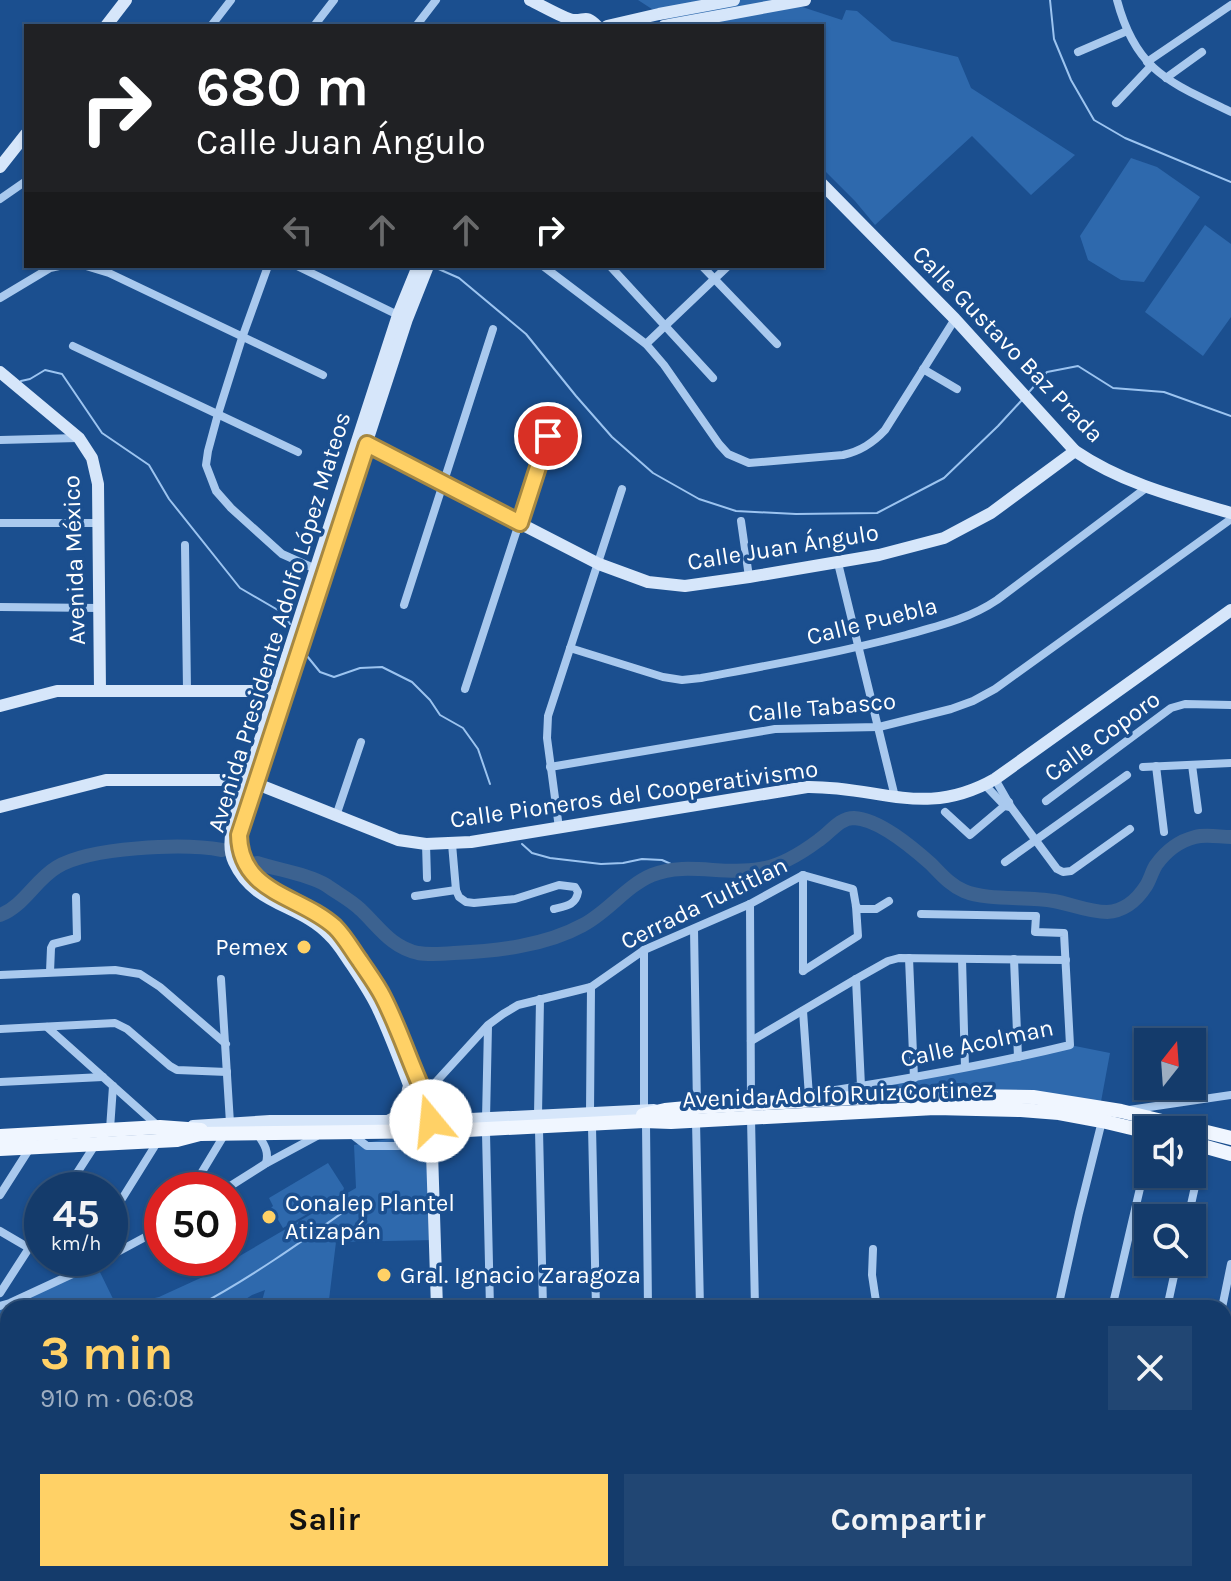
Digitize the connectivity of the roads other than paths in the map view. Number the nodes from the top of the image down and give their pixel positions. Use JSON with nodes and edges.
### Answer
{"nodes":[{"id":1,"x":126,"y":0,"type":"edge"},
{"id":2,"x":231,"y":0,"type":"edge"},
{"id":3,"x":334,"y":0,"type":"edge"},
{"id":4,"x":436,"y":0,"type":"edge"},
{"id":5,"x":530,"y":0,"type":"edge"},
{"id":6,"x":734,"y":0,"type":"edge"},
{"id":7,"x":805,"y":0,"type":"edge"},
{"id":8,"x":1117,"y":0,"type":"edge"},
{"id":9,"x":768,"y":3,"type":"edge"},
{"id":10,"x":1231,"y":5,"type":"edge"},
{"id":11,"x":570,"y":23,"type":"edge"},
{"id":12,"x":666,"y":23,"type":"edge"},
{"id":13,"x":108,"y":24,"type":"edge"},
{"id":14,"x":213,"y":24,"type":"edge"},
{"id":15,"x":316,"y":24,"type":"edge"},
{"id":16,"x":418,"y":24,"type":"edge"},
{"id":17,"x":595,"y":24,"type":"edge"},
{"id":18,"x":1127,"y":31,"type":"junction"},
{"id":19,"x":1078,"y":52,"type":"dead end"},
{"id":20,"x":1202,"y":52,"type":"dead end"},
{"id":21,"x":1149,"y":64,"type":"junction"},
{"id":22,"x":1166,"y":78,"type":"junction"},
{"id":23,"x":1116,"y":103,"type":"dead end"},
{"id":24,"x":1229,"y":109,"type":"edge"},
{"id":25,"x":24,"y":137,"type":"edge"},
{"id":26,"x":0,"y":167,"type":"edge"},
{"id":27,"x":24,"y":182,"type":"edge"},
{"id":28,"x":824,"y":186,"type":"edge"},
{"id":29,"x":0,"y":199,"type":"edge"},
{"id":30,"x":50,"y":268,"type":"edge"},
{"id":31,"x":93,"y":268,"type":"edge"},
{"id":32,"x":267,"y":268,"type":"edge"},
{"id":33,"x":301,"y":268,"type":"edge"},
{"id":34,"x":417,"y":268,"type":"edge"},
{"id":35,"x":427,"y":268,"type":"edge"},
{"id":36,"x":549,"y":268,"type":"edge"},
{"id":37,"x":612,"y":268,"type":"edge"},
{"id":38,"x":704,"y":268,"type":"edge"},
{"id":39,"x":726,"y":268,"type":"edge"},
{"id":40,"x":714,"y":279,"type":"junction"},
{"id":41,"x":0,"y":298,"type":"edge"},
{"id":42,"x":402,"y":317,"type":"junction"},
{"id":43,"x":955,"y":319,"type":"junction"},
{"id":44,"x":664,"y":326,"type":"junction"},
{"id":45,"x":493,"y":329,"type":"dead end"},
{"id":46,"x":242,"y":338,"type":"junction"},
{"id":47,"x":646,"y":344,"type":"junction"},
{"id":48,"x":777,"y":344,"type":"dead end"},
{"id":49,"x":73,"y":346,"type":"dead end"},
{"id":50,"x":923,"y":369,"type":"junction"},
{"id":51,"x":323,"y":375,"type":"dead end"},
{"id":52,"x":713,"y":378,"type":"dead end"},
{"id":53,"x":9,"y":379,"type":"edge"},
{"id":54,"x":957,"y":389,"type":"dead end"},
{"id":55,"x":557,"y":407,"type":"dead end"},
{"id":56,"x":218,"y":414,"type":"junction"},
{"id":57,"x":79,"y":438,"type":"junction"},
{"id":58,"x":0,"y":440,"type":"edge"},
{"id":59,"x":363,"y":442,"type":"junction"},
{"id":60,"x":1075,"y":451,"type":"junction"},
{"id":61,"x":298,"y":452,"type":"dead end"},
{"id":62,"x":443,"y":484,"type":"junction"},
{"id":63,"x":1146,"y":488,"type":"junction"},
{"id":64,"x":622,"y":489,"type":"dead end"},
{"id":65,"x":1231,"y":516,"type":"edge"},
{"id":66,"x":741,"y":521,"type":"dead end"},
{"id":67,"x":0,"y":523,"type":"edge"},
{"id":68,"x":99,"y":523,"type":"junction"},
{"id":69,"x":520,"y":523,"type":"junction"},
{"id":70,"x":185,"y":545,"type":"dead end"},
{"id":71,"x":838,"y":563,"type":"junction"},
{"id":72,"x":599,"y":564,"type":"junction"},
{"id":73,"x":321,"y":570,"type":"junction"},
{"id":74,"x":749,"y":577,"type":"junction"},
{"id":75,"x":404,"y":605,"type":"dead end"},
{"id":76,"x":0,"y":607,"type":"edge"},
{"id":77,"x":100,"y":608,"type":"junction"},
{"id":78,"x":1231,"y":610,"type":"edge"},
{"id":79,"x":860,"y":647,"type":"junction"},
{"id":80,"x":570,"y":648,"type":"junction"},
{"id":81,"x":465,"y":689,"type":"dead end"},
{"id":82,"x":187,"y":690,"type":"junction"},
{"id":83,"x":100,"y":691,"type":"junction"},
{"id":84,"x":281,"y":691,"type":"junction"},
{"id":85,"x":1231,"y":705,"type":"edge"},
{"id":86,"x":0,"y":706,"type":"edge"},
{"id":87,"x":879,"y":727,"type":"junction"},
{"id":88,"x":361,"y":742,"type":"dead end"},
{"id":89,"x":1231,"y":763,"type":"edge"},
{"id":90,"x":1192,"y":765,"type":"junction"},
{"id":91,"x":1156,"y":766,"type":"junction"},
{"id":92,"x":550,"y":767,"type":"junction"},
{"id":93,"x":1143,"y":767,"type":"dead end"},
{"id":94,"x":1127,"y":775,"type":"dead end"},
{"id":95,"x":251,"y":781,"type":"junction"},
{"id":96,"x":990,"y":782,"type":"junction"},
{"id":97,"x":895,"y":797,"type":"junction"},
{"id":98,"x":1046,"y":801,"type":"dead end"},
{"id":99,"x":1008,"y":805,"type":"junction"},
{"id":100,"x":0,"y":807,"type":"edge"},
{"id":101,"x":1198,"y":810,"type":"dead end"},
{"id":102,"x":945,"y":812,"type":"dead end"},
{"id":103,"x":336,"y":816,"type":"junction"},
{"id":104,"x":559,"y":828,"type":"junction"},
{"id":105,"x":1130,"y":829,"type":"dead end"},
{"id":106,"x":1164,"y":832,"type":"dead end"},
{"id":107,"x":1035,"y":841,"type":"junction"},
{"id":108,"x":426,"y":844,"type":"junction"},
{"id":109,"x":452,"y":844,"type":"junction"},
{"id":110,"x":1005,"y":862,"type":"dead end"},
{"id":111,"x":803,"y":875,"type":"junction"},
{"id":112,"x":427,"y":878,"type":"dead end"},
{"id":113,"x":456,"y":890,"type":"junction"},
{"id":114,"x":415,"y":896,"type":"dead end"},
{"id":115,"x":76,"y":897,"type":"dead end"},
{"id":116,"x":889,"y":901,"type":"dead end"},
{"id":117,"x":750,"y":904,"type":"junction"},
{"id":118,"x":856,"y":906,"type":"junction"},
{"id":119,"x":554,"y":909,"type":"dead end"},
{"id":120,"x":876,"y":909,"type":"junction"},
{"id":121,"x":921,"y":914,"type":"dead end"},
{"id":122,"x":857,"y":919,"type":"junction"},
{"id":123,"x":694,"y":929,"type":"junction"},
{"id":124,"x":644,"y":950,"type":"junction"},
{"id":125,"x":909,"y":958,"type":"junction"},
{"id":126,"x":962,"y":959,"type":"junction"},
{"id":127,"x":1014,"y":959,"type":"junction"},
{"id":128,"x":1066,"y":960,"type":"junction"},
{"id":129,"x":50,"y":972,"type":"junction"},
{"id":130,"x":0,"y":975,"type":"edge"},
{"id":131,"x":221,"y":979,"type":"dead end"},
{"id":132,"x":856,"y":979,"type":"junction"},
{"id":133,"x":591,"y":987,"type":"junction"},
{"id":134,"x":540,"y":999,"type":"junction"},
{"id":135,"x":803,"y":1011,"type":"junction"},
{"id":136,"x":488,"y":1025,"type":"junction"},
{"id":137,"x":47,"y":1027,"type":"junction"},
{"id":138,"x":0,"y":1029,"type":"edge"},
{"id":139,"x":751,"y":1041,"type":"junction"},
{"id":140,"x":226,"y":1044,"type":"junction"},
{"id":141,"x":1018,"y":1057,"type":"junction"},
{"id":142,"x":965,"y":1067,"type":"junction"},
{"id":143,"x":227,"y":1072,"type":"junction"},
{"id":144,"x":103,"y":1077,"type":"junction"},
{"id":145,"x":914,"y":1078,"type":"junction"},
{"id":146,"x":0,"y":1082,"type":"edge"},
{"id":147,"x":113,"y":1086,"type":"junction"},
{"id":148,"x":409,"y":1086,"type":"junction"},
{"id":149,"x":861,"y":1086,"type":"junction"},
{"id":150,"x":1231,"y":1095,"type":"edge"},
{"id":151,"x":809,"y":1098,"type":"junction"},
{"id":152,"x":1032,"y":1104,"type":"junction"},
{"id":153,"x":427,"y":1111,"type":"junction"},
{"id":154,"x":751,"y":1111,"type":"junction"},
{"id":155,"x":1121,"y":1111,"type":"junction"},
{"id":156,"x":696,"y":1114,"type":"junction"},
{"id":157,"x":538,"y":1116,"type":"junction"},
{"id":158,"x":644,"y":1118,"type":"junction"},
{"id":159,"x":1134,"y":1118,"type":"edge"},
{"id":160,"x":486,"y":1119,"type":"junction"},
{"id":161,"x":591,"y":1120,"type":"junction"},
{"id":162,"x":388,"y":1121,"type":"junction"},
{"id":163,"x":1102,"y":1121,"type":"junction"},
{"id":164,"x":565,"y":1122,"type":"junction"},
{"id":165,"x":230,"y":1123,"type":"junction"},
{"id":166,"x":1134,"y":1125,"type":"edge"},
{"id":167,"x":110,"y":1129,"type":"junction"},
{"id":168,"x":539,"y":1130,"type":"junction"},
{"id":169,"x":177,"y":1133,"type":"junction"},
{"id":170,"x":486,"y":1133,"type":"junction"},
{"id":171,"x":159,"y":1134,"type":"junction"},
{"id":172,"x":258,"y":1135,"type":"junction"},
{"id":173,"x":427,"y":1135,"type":"junction"},
{"id":174,"x":1206,"y":1135,"type":"edge"},
{"id":175,"x":0,"y":1136,"type":"edge"},
{"id":176,"x":299,"y":1136,"type":"junction"},
{"id":177,"x":317,"y":1136,"type":"junction"},
{"id":178,"x":223,"y":1137,"type":"junction"},
{"id":179,"x":1231,"y":1138,"type":"edge"},
{"id":180,"x":95,"y":1145,"type":"junction"},
{"id":181,"x":31,"y":1147,"type":"junction"},
{"id":182,"x":1206,"y":1147,"type":"edge"},
{"id":183,"x":0,"y":1149,"type":"edge"},
{"id":184,"x":1231,"y":1154,"type":"edge"},
{"id":185,"x":265,"y":1164,"type":"junction"},
{"id":186,"x":78,"y":1172,"type":"edge"},
{"id":187,"x":202,"y":1172,"type":"edge"},
{"id":188,"x":248,"y":1175,"type":"edge"},
{"id":189,"x":128,"y":1187,"type":"edge"},
{"id":190,"x":1140,"y":1188,"type":"edge"},
{"id":191,"x":0,"y":1195,"type":"edge"},
{"id":192,"x":0,"y":1231,"type":"edge"},
{"id":193,"x":24,"y":1245,"type":"edge"},
{"id":194,"x":873,"y":1249,"type":"dead end"},
{"id":195,"x":24,"y":1256,"type":"edge"},
{"id":196,"x":1231,"y":1264,"type":"edge"},
{"id":197,"x":69,"y":1276,"type":"edge"},
{"id":198,"x":1174,"y":1276,"type":"edge"},
{"id":199,"x":0,"y":1293,"type":"edge"},
{"id":200,"x":17,"y":1300,"type":"edge"},
{"id":201,"x":437,"y":1300,"type":"edge"},
{"id":202,"x":490,"y":1300,"type":"edge"},
{"id":203,"x":543,"y":1300,"type":"edge"},
{"id":204,"x":596,"y":1300,"type":"edge"},
{"id":205,"x":648,"y":1300,"type":"edge"},
{"id":206,"x":700,"y":1300,"type":"edge"},
{"id":207,"x":755,"y":1300,"type":"edge"},
{"id":208,"x":876,"y":1300,"type":"edge"},
{"id":209,"x":1060,"y":1300,"type":"edge"},
{"id":210,"x":1114,"y":1300,"type":"edge"},
{"id":211,"x":1169,"y":1300,"type":"edge"},
{"id":212,"x":1224,"y":1300,"type":"edge"}],
"edges":[{"from":1,"to":13,"type":"street"},
{"from":2,"to":14,"type":"street"},
{"from":3,"to":15,"type":"street"},
{"from":4,"to":16,"type":"street"},
{"from":5,"to":11,"type":"street"},
{"from":6,"to":12,"type":"street"},
{"from":7,"to":9,"type":"street"},
{"from":8,"to":18,"type":"street"},
{"from":9,"to":12,"type":"street"},
{"from":10,"to":21,"type":"street"},
{"from":11,"to":17,"type":"street"},
{"from":18,"to":19,"type":"street"},
{"from":18,"to":21,"type":"street"},
{"from":20,"to":22,"type":"street"},
{"from":21,"to":22,"type":"street"},
{"from":21,"to":23,"type":"street"},
{"from":22,"to":24,"type":"street"},
{"from":25,"to":26,"type":"street"},
{"from":27,"to":29,"type":"street"},
{"from":28,"to":43,"type":"street","name":"Calle Gustavo Baz Prada"},
{"from":30,"to":41,"type":"street"},
{"from":31,"to":46,"type":"street"},
{"from":32,"to":46,"type":"street"},
{"from":33,"to":42,"type":"street"},
{"from":34,"to":42,"type":"street","name":"Avenida Presidente Adolfo López Mateos"},
{"from":35,"to":42,"type":"street","name":"Avenida Presidente Adolfo López Mateos"},
{"from":36,"to":47,"type":"street"},
{"from":37,"to":44,"type":"street"},
{"from":38,"to":40,"type":"street"},
{"from":39,"to":40,"type":"street"},
{"from":40,"to":44,"type":"street"},
{"from":40,"to":48,"type":"street"},
{"from":42,"to":59,"type":"street","name":"Avenida Presidente Adolfo López Mateos"},
{"from":43,"to":50,"type":"street"},
{"from":43,"to":60,"type":"street","name":"Calle Gustavo Baz Prada"},
{"from":44,"to":47,"type":"street"},
{"from":44,"to":52,"type":"street"},
{"from":45,"to":62,"type":"street"},
{"from":46,"to":51,"type":"street"},
{"from":46,"to":56,"type":"street"},
{"from":47,"to":50,"type":"street"},
{"from":49,"to":56,"type":"street"},
{"from":50,"to":54,"type":"street"},
{"from":53,"to":57,"type":"street","name":"Avenida México"},
{"from":55,"to":69,"type":"street"},
{"from":56,"to":61,"type":"street"},
{"from":56,"to":73,"type":"street"},
{"from":57,"to":58,"type":"street"},
{"from":57,"to":68,"type":"street","name":"Avenida México"},
{"from":59,"to":62,"type":"street","name":"Calle Juan Ángulo"},
{"from":59,"to":73,"type":"street","name":"Avenida Presidente Adolfo López Mateos"},
{"from":60,"to":63,"type":"street","name":"Calle Gustavo Baz Prada"},
{"from":60,"to":71,"type":"street","name":"Calle Juan Ángulo"},
{"from":62,"to":69,"type":"street","name":"Calle Juan Ángulo"},
{"from":62,"to":75,"type":"street"},
{"from":63,"to":65,"type":"street","name":"Calle Gustavo Baz Prada"},
{"from":63,"to":79,"type":"street","name":"Calle Puebla"},
{"from":64,"to":72,"type":"street"},
{"from":65,"to":87,"type":"street","name":"Calle Tabasco"},
{"from":66,"to":74,"type":"street"},
{"from":67,"to":68,"type":"street"},
{"from":68,"to":77,"type":"street","name":"Avenida México"},
{"from":69,"to":72,"type":"street","name":"Calle Juan Ángulo"},
{"from":69,"to":81,"type":"street"},
{"from":70,"to":82,"type":"street"},
{"from":71,"to":74,"type":"street","name":"Calle Juan Ángulo"},
{"from":71,"to":79,"type":"street"},
{"from":72,"to":74,"type":"street","name":"Calle Juan Ángulo"},
{"from":72,"to":80,"type":"street"},
{"from":73,"to":84,"type":"street","name":"Avenida Presidente Adolfo López Mateos"},
{"from":76,"to":77,"type":"street"},
{"from":77,"to":83,"type":"street","name":"Avenida México"},
{"from":78,"to":96,"type":"street","name":"Calle Pioneros del Cooperativismo"},
{"from":79,"to":80,"type":"street","name":"Calle Puebla"},
{"from":79,"to":87,"type":"street"},
{"from":80,"to":92,"type":"street"},
{"from":82,"to":83,"type":"street"},
{"from":82,"to":84,"type":"street"},
{"from":83,"to":86,"type":"street"},
{"from":84,"to":95,"type":"street","name":"Avenida Presidente Adolfo López Mateos"},
{"from":85,"to":98,"type":"street","name":"Calle Coporo"},
{"from":87,"to":92,"type":"street","name":"Calle Tabasco"},
{"from":87,"to":97,"type":"street"},
{"from":88,"to":103,"type":"street"},
{"from":89,"to":90,"type":"street"},
{"from":90,"to":91,"type":"street"},
{"from":90,"to":101,"type":"street"},
{"from":91,"to":93,"type":"street"},
{"from":91,"to":106,"type":"street"},
{"from":92,"to":104,"type":"street"},
{"from":94,"to":107,"type":"street"},
{"from":95,"to":100,"type":"street","name":"Calle Pioneros del Cooperativismo"},
{"from":95,"to":103,"type":"street","name":"Calle Pioneros del Cooperativismo"},
{"from":95,"to":148,"type":"street","name":"Avenida Presidente Adolfo López Mateos"},
{"from":95,"to":153,"type":"street","name":"Avenida Presidente Adolfo López Mateos"},
{"from":96,"to":97,"type":"street","name":"Calle Pioneros del Cooperativismo"},
{"from":96,"to":99,"type":"street"},
{"from":97,"to":104,"type":"street","name":"Calle Pioneros del Cooperativismo"},
{"from":99,"to":102,"type":"street"},
{"from":99,"to":107,"type":"street"},
{"from":103,"to":108,"type":"street","name":"Calle Pioneros del Cooperativismo"},
{"from":104,"to":109,"type":"street","name":"Calle Pioneros del Cooperativismo"},
{"from":105,"to":107,"type":"street"},
{"from":107,"to":110,"type":"street"},
{"from":108,"to":109,"type":"street","name":"Calle Pioneros del Cooperativismo"},
{"from":108,"to":112,"type":"street"},
{"from":109,"to":113,"type":"street"},
{"from":111,"to":117,"type":"street","name":"Cerrada Tultitlan"},
{"from":111,"to":118,"type":"street","name":"Cerrada Tultitlan"},
{"from":111,"to":122,"type":"street"},
{"from":113,"to":114,"type":"street"},
{"from":113,"to":119,"type":"street"},
{"from":115,"to":129,"type":"street"},
{"from":116,"to":120,"type":"street"},
{"from":117,"to":123,"type":"street","name":"Cerrada Tultitlan"},
{"from":117,"to":139,"type":"street"},
{"from":118,"to":120,"type":"street"},
{"from":118,"to":122,"type":"street"},
{"from":120,"to":122,"type":"street"},
{"from":121,"to":128,"type":"street"},
{"from":123,"to":124,"type":"street","name":"Cerrada Tultitlan"},
{"from":123,"to":156,"type":"street"},
{"from":124,"to":133,"type":"street","name":"Cerrada Tultitlan"},
{"from":124,"to":158,"type":"street"},
{"from":125,"to":126,"type":"street"},
{"from":125,"to":132,"type":"street"},
{"from":125,"to":145,"type":"street"},
{"from":126,"to":127,"type":"street"},
{"from":126,"to":142,"type":"street"},
{"from":127,"to":128,"type":"street"},
{"from":127,"to":141,"type":"street"},
{"from":128,"to":141,"type":"street","name":"Calle Acolman"},
{"from":129,"to":130,"type":"street"},
{"from":129,"to":140,"type":"street"},
{"from":131,"to":140,"type":"street"},
{"from":132,"to":135,"type":"street"},
{"from":132,"to":149,"type":"street"},
{"from":133,"to":134,"type":"street","name":"Cerrada Tultitlan"},
{"from":133,"to":161,"type":"street"},
{"from":134,"to":136,"type":"street","name":"Cerrada Tultitlan"},
{"from":134,"to":157,"type":"street"},
{"from":135,"to":139,"type":"street"},
{"from":135,"to":151,"type":"street"},
{"from":136,"to":153,"type":"street","name":"Cerrada Tultitlan"},
{"from":136,"to":160,"type":"street"},
{"from":137,"to":138,"type":"street"},
{"from":137,"to":143,"type":"street"},
{"from":137,"to":144,"type":"street"},
{"from":139,"to":154,"type":"street"},
{"from":140,"to":143,"type":"street"},
{"from":141,"to":142,"type":"street","name":"Calle Acolman"},
{"from":142,"to":145,"type":"street","name":"Calle Acolman"},
{"from":143,"to":165,"type":"street"},
{"from":144,"to":146,"type":"street"},
{"from":144,"to":147,"type":"street"},
{"from":145,"to":149,"type":"street","name":"Calle Acolman"},
{"from":147,"to":167,"type":"street"},
{"from":147,"to":171,"type":"street"},
{"from":148,"to":153,"type":"street","name":"Avenida Presidente Adolfo López Mateos"},
{"from":148,"to":162,"type":"street"},
{"from":149,"to":151,"type":"street","name":"Calle Acolman"},
{"from":150,"to":155,"type":"street"},
{"from":151,"to":152,"type":"main road","name":"Avenida Adolfo Ruiz Cortinez"},
{"from":151,"to":154,"type":"main road","name":"Avenida Adolfo Ruiz Cortinez"},
{"from":152,"to":154,"type":"main road","name":"Avenida Adolfo Ruiz Cortinez"},
{"from":152,"to":155,"type":"main road","name":"Avenida Adolfo Ruiz Cortinez"},
{"from":152,"to":163,"type":"main road","name":"Avenida Adolfo Ruiz Cortinez"},
{"from":153,"to":160,"type":"street","name":"Avenida Adolfo Ruiz Cortinez"},
{"from":153,"to":162,"type":"street","name":"Avenida Adolfo Ruiz Cortinez"},
{"from":153,"to":173,"type":"street","name":"Avenida Presidente Adolfo López Mateos"},
{"from":153,"to":176,"type":"street"},
{"from":154,"to":156,"type":"main road","name":"Avenida Adolfo Ruiz Cortinez"},
{"from":154,"to":207,"type":"street"},
{"from":155,"to":159,"type":"main road","name":"Avenida Adolfo Ruiz Cortinez"},
{"from":156,"to":158,"type":"main road","name":"Avenida Adolfo Ruiz Cortinez"},
{"from":156,"to":206,"type":"street"},
{"from":157,"to":160,"type":"street","name":"Avenida Adolfo Ruiz Cortinez"},
{"from":157,"to":164,"type":"street","name":"Avenida Adolfo Ruiz Cortinez"},
{"from":158,"to":161,"type":"street","name":"Avenida Adolfo Ruiz Cortinez"},
{"from":158,"to":169,"type":"main road","name":"Avenida Adolfo Ruiz Cortinez","bridge":true},
{"from":158,"to":205,"type":"street"},
{"from":161,"to":164,"type":"street","name":"Avenida Adolfo Ruiz Cortinez"},
{"from":161,"to":204,"type":"street"},
{"from":162,"to":165,"type":"street","name":"Avenida Adolfo Ruiz Cortinez"},
{"from":163,"to":166,"type":"main road","name":"Avenida Adolfo Ruiz Cortinez"},
{"from":163,"to":209,"type":"street"},
{"from":164,"to":168,"type":"street","name":"Avenida Adolfo Ruiz Cortinez"},
{"from":165,"to":169,"type":"street","name":"Avenida Adolfo Ruiz Cortinez"},
{"from":167,"to":171,"type":"main road","name":"Avenida Adolfo Ruiz Cortinez"},
{"from":167,"to":175,"type":"main road","name":"Avenida Adolfo Ruiz Cortinez"},
{"from":168,"to":170,"type":"street","name":"Avenida Adolfo Ruiz Cortinez"},
{"from":168,"to":203,"type":"street"},
{"from":169,"to":171,"type":"main road","name":"Avenida Adolfo Ruiz Cortinez"},
{"from":169,"to":178,"type":"street","name":"Avenida Adolfo Ruiz Cortinez"},
{"from":170,"to":173,"type":"street","name":"Avenida Adolfo Ruiz Cortinez"},
{"from":170,"to":202,"type":"street"},
{"from":171,"to":180,"type":"main road","name":"Avenida Adolfo Ruiz Cortinez"},
{"from":171,"to":189,"type":"street"},
{"from":172,"to":176,"type":"street","name":"Avenida Adolfo Ruiz Cortinez"},
{"from":172,"to":178,"type":"street","name":"Avenida Adolfo Ruiz Cortinez"},
{"from":172,"to":185,"type":"street"},
{"from":173,"to":177,"type":"street","name":"Avenida Adolfo Ruiz Cortinez"},
{"from":173,"to":201,"type":"street","name":"Avenida Presidente Adolfo López Mateos"},
{"from":174,"to":179,"type":"main road","name":"Avenida Adolfo Ruiz Cortinez"},
{"from":176,"to":177,"type":"street","name":"Avenida Adolfo Ruiz Cortinez"},
{"from":177,"to":185,"type":"street"},
{"from":178,"to":187,"type":"street"},
{"from":180,"to":181,"type":"main road","name":"Avenida Adolfo Ruiz Cortinez"},
{"from":180,"to":186,"type":"street"},
{"from":181,"to":183,"type":"main road","name":"Avenida Adolfo Ruiz Cortinez"},
{"from":181,"to":191,"type":"street"},
{"from":182,"to":184,"type":"main road"},
{"from":185,"to":188,"type":"street"},
{"from":190,"to":210,"type":"street"},
{"from":192,"to":193,"type":"street"},
{"from":194,"to":208,"type":"street"},
{"from":195,"to":199,"type":"street"},
{"from":196,"to":212,"type":"street"},
{"from":197,"to":200,"type":"street"},
{"from":198,"to":211,"type":"street"}]}
